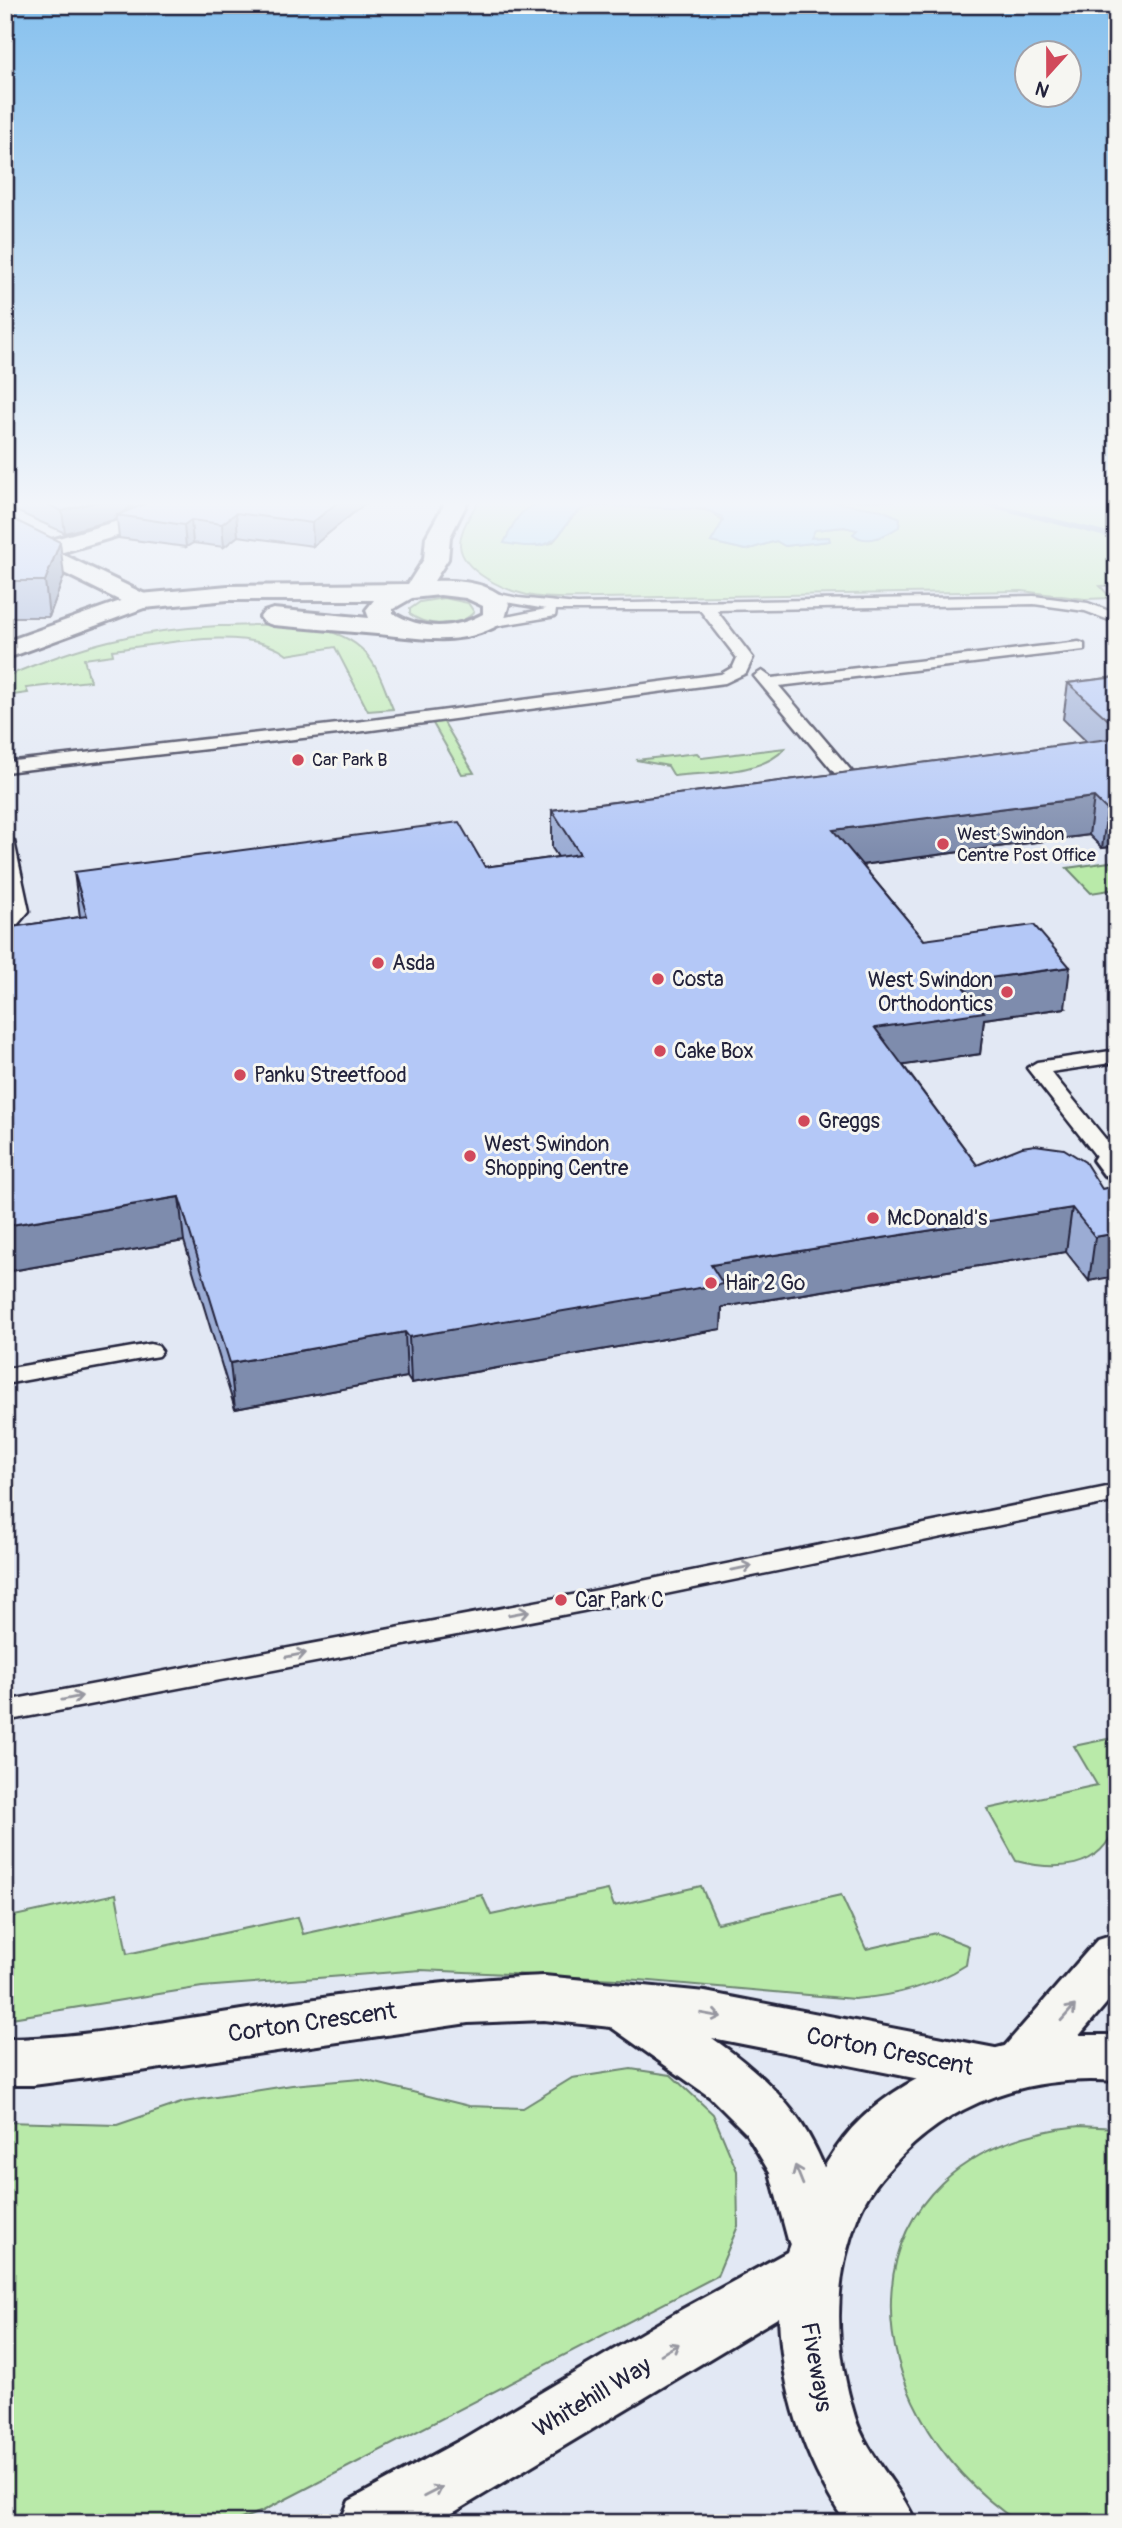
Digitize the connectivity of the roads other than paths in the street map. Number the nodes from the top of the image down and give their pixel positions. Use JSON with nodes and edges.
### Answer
{"nodes":[{"id":1,"x":91,"y":619,"type":"edge"},
{"id":2,"x":310,"y":619,"type":"edge"},
{"id":3,"x":385,"y":619,"type":"edge"},
{"id":4,"x":491,"y":619,"type":"edge"},
{"id":5,"x":519,"y":619,"type":"edge"},
{"id":6,"x":715,"y":619,"type":"edge"},
{"id":7,"x":476,"y":627,"type":"junction"},
{"id":8,"x":403,"y":629,"type":"junction"},
{"id":9,"x":1079,"y":647,"type":"dead end"},
{"id":10,"x":5,"y":651,"type":"edge"},
{"id":11,"x":744,"y":665,"type":"junction"},
{"id":12,"x":768,"y":683,"type":"junction"},
{"id":13,"x":5,"y":767,"type":"edge"},
{"id":14,"x":848,"y":778,"type":"edge"},
{"id":15,"x":5,"y":841,"type":"edge"},
{"id":16,"x":5,"y":927,"type":"edge"},
{"id":17,"x":1117,"y":1056,"type":"edge"},
{"id":18,"x":1114,"y":1164,"type":"edge"},
{"id":19,"x":150,"y":1351,"type":"dead end"},
{"id":20,"x":5,"y":1377,"type":"edge"},
{"id":21,"x":1117,"y":1493,"type":"edge"},
{"id":22,"x":5,"y":1711,"type":"edge"},
{"id":23,"x":1117,"y":1954,"type":"edge"},
{"id":24,"x":619,"y":2003,"type":"junction"},
{"id":25,"x":1117,"y":2058,"type":"edge"},
{"id":26,"x":5,"y":2062,"type":"edge"},
{"id":27,"x":1009,"y":2067,"type":"junction"},
{"id":28,"x":814,"y":2255,"type":"junction"},
{"id":29,"x":372,"y":2523,"type":"edge"},
{"id":30,"x":884,"y":2523,"type":"edge"}],
"edges":[{"from":1,"to":10,"type":"street"},
{"from":2,"to":8,"type":"street"},
{"from":3,"to":8,"type":"street"},
{"from":4,"to":7,"type":"street"},
{"from":5,"to":7,"type":"lane"},
{"from":6,"to":11,"type":"lane"},
{"from":7,"to":8,"type":"street"},
{"from":9,"to":12,"type":"lane"},
{"from":11,"to":12,"type":"lane"},
{"from":11,"to":13,"type":"lane"},
{"from":12,"to":14,"type":"lane"},
{"from":15,"to":16,"type":"lane"},
{"from":17,"to":18,"type":"lane"},
{"from":19,"to":20,"type":"lane"},
{"from":22,"to":21,"type":"lane","one_way":true},
{"from":27,"to":23,"type":"street","one_way":true},
{"from":24,"to":26,"type":"street","name":"Corton Crescent"},
{"from":24,"to":27,"type":"street","name":"Corton Crescent","one_way":true},
{"from":28,"to":24,"type":"street","one_way":true},
{"from":25,"to":27,"type":"street","name":"Fiveways"},
{"from":27,"to":28,"type":"street","name":"Fiveways"},
{"from":29,"to":28,"type":"street","name":"Whitehill Way","one_way":true},
{"from":28,"to":30,"type":"street","name":"Fiveways"}]}
